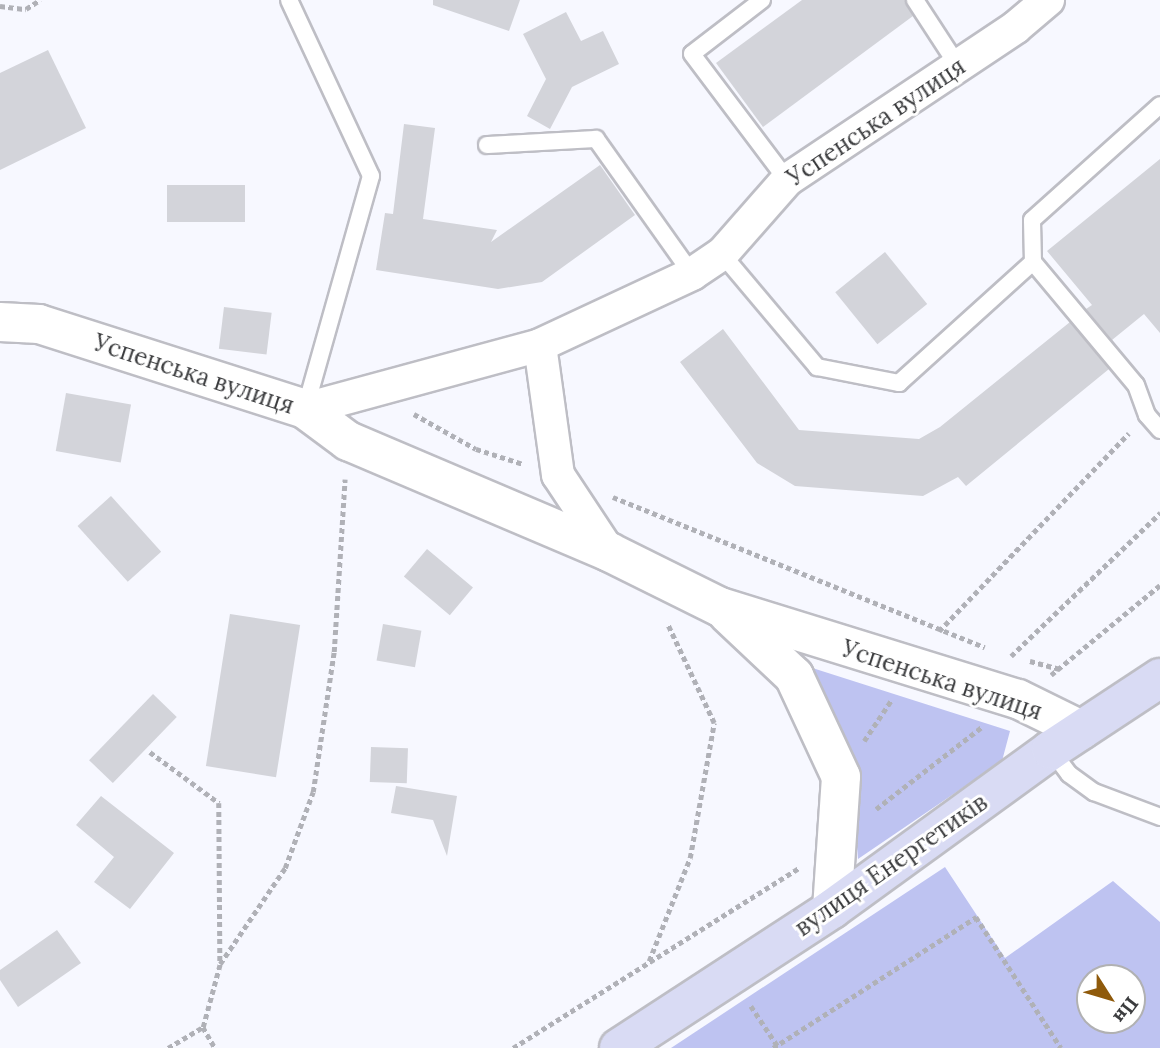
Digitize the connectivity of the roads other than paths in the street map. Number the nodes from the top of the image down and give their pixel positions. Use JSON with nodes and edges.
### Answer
{"nodes":[{"id":1,"x":289,"y":0,"type":"edge"},
{"id":2,"x":762,"y":0,"type":"edge"},
{"id":3,"x":915,"y":0,"type":"edge"},
{"id":4,"x":1048,"y":0,"type":"edge"},
{"id":5,"x":958,"y":66,"type":"junction"},
{"id":6,"x":1160,"y":105,"type":"edge"},
{"id":7,"x":487,"y":145,"type":"dead end"},
{"id":8,"x":787,"y":180,"type":"junction"},
{"id":9,"x":722,"y":254,"type":"junction"},
{"id":10,"x":1033,"y":262,"type":"junction"},
{"id":11,"x":692,"y":274,"type":"junction"},
{"id":12,"x":0,"y":321,"type":"edge"},
{"id":13,"x":540,"y":345,"type":"junction"},
{"id":14,"x":1160,"y":404,"type":"edge"},
{"id":15,"x":305,"y":409,"type":"junction"},
{"id":16,"x":1147,"y":415,"type":"junction"},
{"id":17,"x":1160,"y":430,"type":"edge"},
{"id":18,"x":625,"y":560,"type":"junction"},
{"id":19,"x":720,"y":607,"type":"junction"},
{"id":20,"x":1160,"y":678,"type":"edge"},
{"id":21,"x":1066,"y":740,"type":"junction"},
{"id":22,"x":1160,"y":817,"type":"edge"},
{"id":23,"x":832,"y":909,"type":"junction"},
{"id":24,"x":619,"y":1048,"type":"edge"}],
"edges":[{"from":1,"to":15,"type":"lane"},
{"from":2,"to":8,"type":"lane"},
{"from":3,"to":5,"type":"lane"},
{"from":4,"to":5,"type":"street","name":"Успенська вулиця"},
{"from":5,"to":8,"type":"street","name":"Успенська вулиця"},
{"from":6,"to":10,"type":"lane"},
{"from":7,"to":11,"type":"lane"},
{"from":8,"to":9,"type":"street","name":"Успенська вулиця"},
{"from":9,"to":10,"type":"lane"},
{"from":9,"to":11,"type":"street","name":"Успенська вулиця"},
{"from":10,"to":16,"type":"lane"},
{"from":11,"to":13,"type":"street","name":"Успенська вулиця"},
{"from":12,"to":15,"type":"street","name":"Успенська вулиця"},
{"from":13,"to":15,"type":"street"},
{"from":13,"to":18,"type":"street","name":"Успенська вулиця"},
{"from":14,"to":16,"type":"lane"},
{"from":15,"to":18,"type":"street","name":"Успенська вулиця"},
{"from":16,"to":17,"type":"lane"},
{"from":18,"to":19,"type":"street","name":"Успенська вулиця"},
{"from":19,"to":21,"type":"street","name":"Успенська вулиця"},
{"from":19,"to":23,"type":"street"},
{"from":20,"to":21,"type":"main road","name":"вулиця Енергетиків"},
{"from":21,"to":22,"type":"lane"},
{"from":21,"to":23,"type":"main road","name":"вулиця Енергетиків"},
{"from":23,"to":24,"type":"main road","name":"вулиця Енергетиків"}]}
